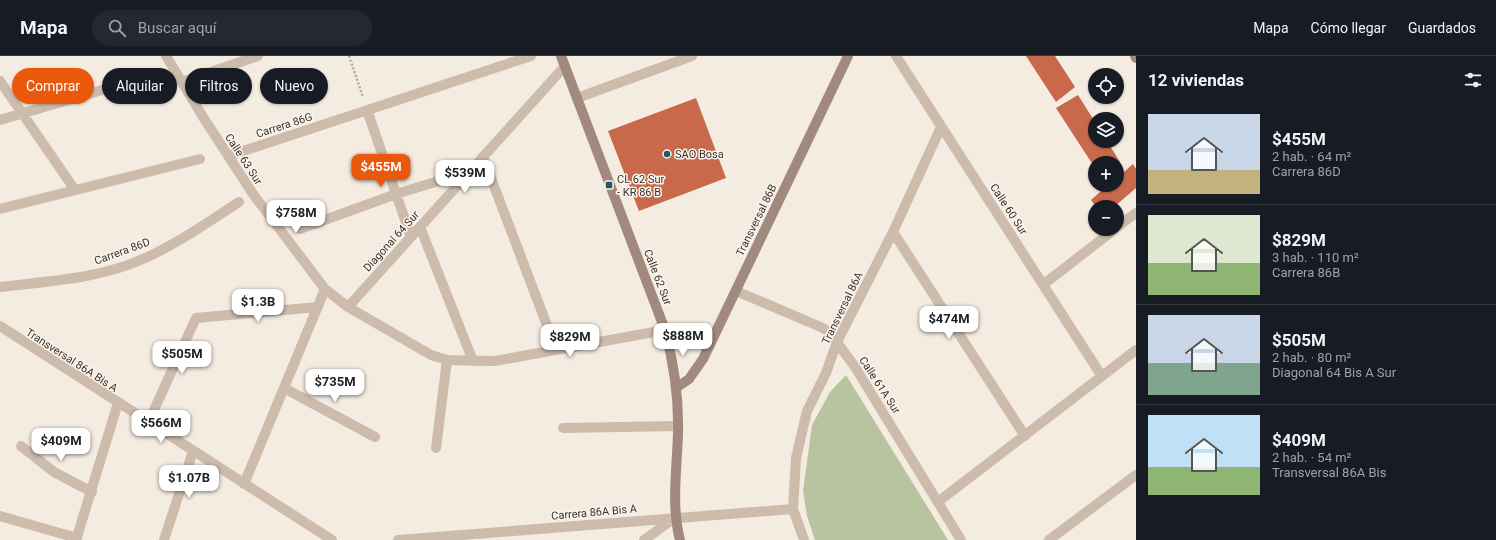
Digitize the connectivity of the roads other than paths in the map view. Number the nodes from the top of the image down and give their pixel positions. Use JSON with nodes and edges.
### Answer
{"nodes":[{"id":1,"x":166,"y":56,"type":"edge"},
{"id":2,"x":258,"y":56,"type":"edge"},
{"id":3,"x":531,"y":56,"type":"edge"},
{"id":4,"x":561,"y":56,"type":"edge"},
{"id":5,"x":692,"y":56,"type":"edge"},
{"id":6,"x":896,"y":56,"type":"edge"},
{"id":7,"x":845,"y":57,"type":"edge"},
{"id":8,"x":667,"y":60,"type":"edge"},
{"id":9,"x":565,"y":66,"type":"junction"},
{"id":10,"x":0,"y":81,"type":"edge"},
{"id":11,"x":181,"y":82,"type":"junction"},
{"id":12,"x":102,"y":90,"type":"edge"},
{"id":13,"x":577,"y":98,"type":"junction"},
{"id":14,"x":367,"y":110,"type":"junction"},
{"id":15,"x":22,"y":113,"type":"junction"},
{"id":16,"x":0,"y":120,"type":"edge"},
{"id":17,"x":941,"y":127,"type":"junction"},
{"id":18,"x":228,"y":156,"type":"junction"},
{"id":19,"x":483,"y":157,"type":"junction"},
{"id":20,"x":200,"y":159,"type":"dead end"},
{"id":21,"x":471,"y":171,"type":"junction"},
{"id":22,"x":75,"y":190,"type":"junction"},
{"id":23,"x":396,"y":194,"type":"junction"},
{"id":24,"x":239,"y":202,"type":"dead end"},
{"id":25,"x":0,"y":209,"type":"edge"},
{"id":26,"x":1136,"y":213,"type":"edge"},
{"id":27,"x":1124,"y":222,"type":"edge"},
{"id":28,"x":420,"y":227,"type":"junction"},
{"id":29,"x":300,"y":229,"type":"dead end"},
{"id":30,"x":893,"y":232,"type":"junction"},
{"id":31,"x":1106,"y":236,"type":"edge"},
{"id":32,"x":411,"y":237,"type":"junction"},
{"id":33,"x":1044,"y":284,"type":"junction"},
{"id":34,"x":0,"y":287,"type":"edge"},
{"id":35,"x":325,"y":289,"type":"junction"},
{"id":36,"x":736,"y":291,"type":"junction"},
{"id":37,"x":318,"y":307,"type":"junction"},
{"id":38,"x":348,"y":307,"type":"junction"},
{"id":39,"x":1,"y":328,"type":"edge"},
{"id":40,"x":665,"y":330,"type":"junction"},
{"id":41,"x":837,"y":342,"type":"junction"},
{"id":42,"x":556,"y":349,"type":"junction"},
{"id":43,"x":1136,"y":350,"type":"edge"},
{"id":44,"x":447,"y":360,"type":"junction"},
{"id":45,"x":473,"y":361,"type":"junction"},
{"id":46,"x":1101,"y":375,"type":"junction"},
{"id":47,"x":284,"y":388,"type":"junction"},
{"id":48,"x":676,"y":388,"type":"junction"},
{"id":49,"x":118,"y":403,"type":"junction"},
{"id":50,"x":148,"y":423,"type":"junction"},
{"id":51,"x":678,"y":426,"type":"junction"},
{"id":52,"x":563,"y":428,"type":"dead end"},
{"id":53,"x":1025,"y":436,"type":"junction"},
{"id":54,"x":375,"y":437,"type":"dead end"},
{"id":55,"x":21,"y":446,"type":"dead end"},
{"id":56,"x":436,"y":448,"type":"dead end"},
{"id":57,"x":193,"y":451,"type":"junction"},
{"id":58,"x":1136,"y":475,"type":"edge"},
{"id":59,"x":244,"y":484,"type":"junction"},
{"id":60,"x":92,"y":492,"type":"junction"},
{"id":61,"x":939,"y":501,"type":"junction"},
{"id":62,"x":793,"y":509,"type":"junction"},
{"id":63,"x":0,"y":516,"type":"edge"},
{"id":64,"x":676,"y":517,"type":"junction"},
{"id":65,"x":77,"y":539,"type":"edge"},
{"id":66,"x":164,"y":540,"type":"edge"},
{"id":67,"x":332,"y":540,"type":"edge"},
{"id":68,"x":398,"y":540,"type":"edge"},
{"id":69,"x":644,"y":540,"type":"edge"},
{"id":70,"x":680,"y":540,"type":"edge"},
{"id":71,"x":804,"y":540,"type":"edge"},
{"id":72,"x":961,"y":540,"type":"edge"},
{"id":73,"x":1049,"y":540,"type":"edge"}],
"edges":[{"from":1,"to":11,"type":"street","name":"Calle 63 Sur"},
{"from":2,"to":11,"type":"street"},
{"from":3,"to":14,"type":"street","name":"Carrera 86G"},
{"from":4,"to":9,"type":"street","name":"Calle 62 Sur"},
{"from":5,"to":8,"type":"street"},
{"from":6,"to":17,"type":"street","name":"Calle 60 Sur"},
{"from":7,"to":36,"type":"street","name":"Transversal 86B"},
{"from":8,"to":13,"type":"street"},
{"from":9,"to":13,"type":"street","name":"Calle 62 Sur"},
{"from":9,"to":19,"type":"street","name":"Diagonal 64 Sur"},
{"from":10,"to":15,"type":"street"},
{"from":11,"to":18,"type":"street","name":"Calle 63 Sur"},
{"from":12,"to":15,"type":"street"},
{"from":13,"to":40,"type":"street","name":"Calle 62 Sur"},
{"from":14,"to":18,"type":"street","name":"Carrera 86G"},
{"from":14,"to":23,"type":"street"},
{"from":15,"to":16,"type":"street"},
{"from":15,"to":22,"type":"street"},
{"from":17,"to":30,"type":"street","name":"Transversal 86A"},
{"from":17,"to":33,"type":"street","name":"Calle 60 Sur"},
{"from":18,"to":35,"type":"street","name":"Calle 63 Sur"},
{"from":19,"to":21,"type":"street","name":"Diagonal 64 Sur"},
{"from":19,"to":42,"type":"street"},
{"from":20,"to":22,"type":"street"},
{"from":21,"to":23,"type":"street"},
{"from":21,"to":28,"type":"street","name":"Diagonal 64 Sur"},
{"from":22,"to":25,"type":"street"},
{"from":23,"to":29,"type":"street"},
{"from":23,"to":32,"type":"street"},
{"from":24,"to":34,"type":"street","name":"Carrera 86D"},
{"from":26,"to":27,"type":"street"},
{"from":28,"to":32,"type":"street","name":"Diagonal 64 Sur"},
{"from":28,"to":45,"type":"street"},
{"from":30,"to":41,"type":"street","name":"Transversal 86A"},
{"from":30,"to":53,"type":"street"},
{"from":31,"to":33,"type":"street"},
{"from":32,"to":38,"type":"street","name":"Diagonal 64 Sur"},
{"from":33,"to":46,"type":"street","name":"Calle 60 Sur"},
{"from":35,"to":37,"type":"street"},
{"from":35,"to":38,"type":"street","name":"Calle 63 Sur"},
{"from":36,"to":41,"type":"street","name":"Calle 61A Sur"},
{"from":36,"to":48,"type":"street","name":"Transversal 86B"},
{"from":37,"to":47,"type":"street"},
{"from":37,"to":50,"type":"street"},
{"from":38,"to":44,"type":"street","name":"Calle 63 Sur"},
{"from":39,"to":49,"type":"street","name":"Transversal 86A Bis A"},
{"from":40,"to":42,"type":"street","name":"Calle 63 Sur"},
{"from":40,"to":48,"type":"street","name":"Calle 62 Sur"},
{"from":41,"to":61,"type":"street","name":"Calle 61A Sur"},
{"from":41,"to":62,"type":"street","name":"Transversal 86A"},
{"from":42,"to":45,"type":"street","name":"Calle 63 Sur"},
{"from":43,"to":46,"type":"street"},
{"from":44,"to":45,"type":"street","name":"Calle 63 Sur"},
{"from":44,"to":56,"type":"street"},
{"from":46,"to":53,"type":"street"},
{"from":47,"to":54,"type":"street"},
{"from":47,"to":59,"type":"street"},
{"from":48,"to":51,"type":"street","name":"Calle 62 Sur"},
{"from":49,"to":50,"type":"street","name":"Transversal 86A Bis A"},
{"from":49,"to":60,"type":"street"},
{"from":50,"to":57,"type":"street","name":"Transversal 86A Bis A"},
{"from":51,"to":52,"type":"street"},
{"from":51,"to":64,"type":"street","name":"Calle 62 Sur"},
{"from":53,"to":61,"type":"street"},
{"from":55,"to":60,"type":"street"},
{"from":57,"to":59,"type":"street","name":"Transversal 86A Bis A"},
{"from":57,"to":66,"type":"street"},
{"from":58,"to":73,"type":"street"},
{"from":59,"to":67,"type":"street","name":"Transversal 86A Bis A"},
{"from":60,"to":65,"type":"street"},
{"from":61,"to":72,"type":"street","name":"Calle 61A Sur"},
{"from":62,"to":64,"type":"street","name":"Carrera 86A Bis A"},
{"from":62,"to":71,"type":"street"},
{"from":63,"to":65,"type":"street"},
{"from":64,"to":68,"type":"street","name":"Carrera 86A Bis A"},
{"from":64,"to":69,"type":"street"},
{"from":64,"to":70,"type":"street","name":"Calle 62 Sur"}]}
